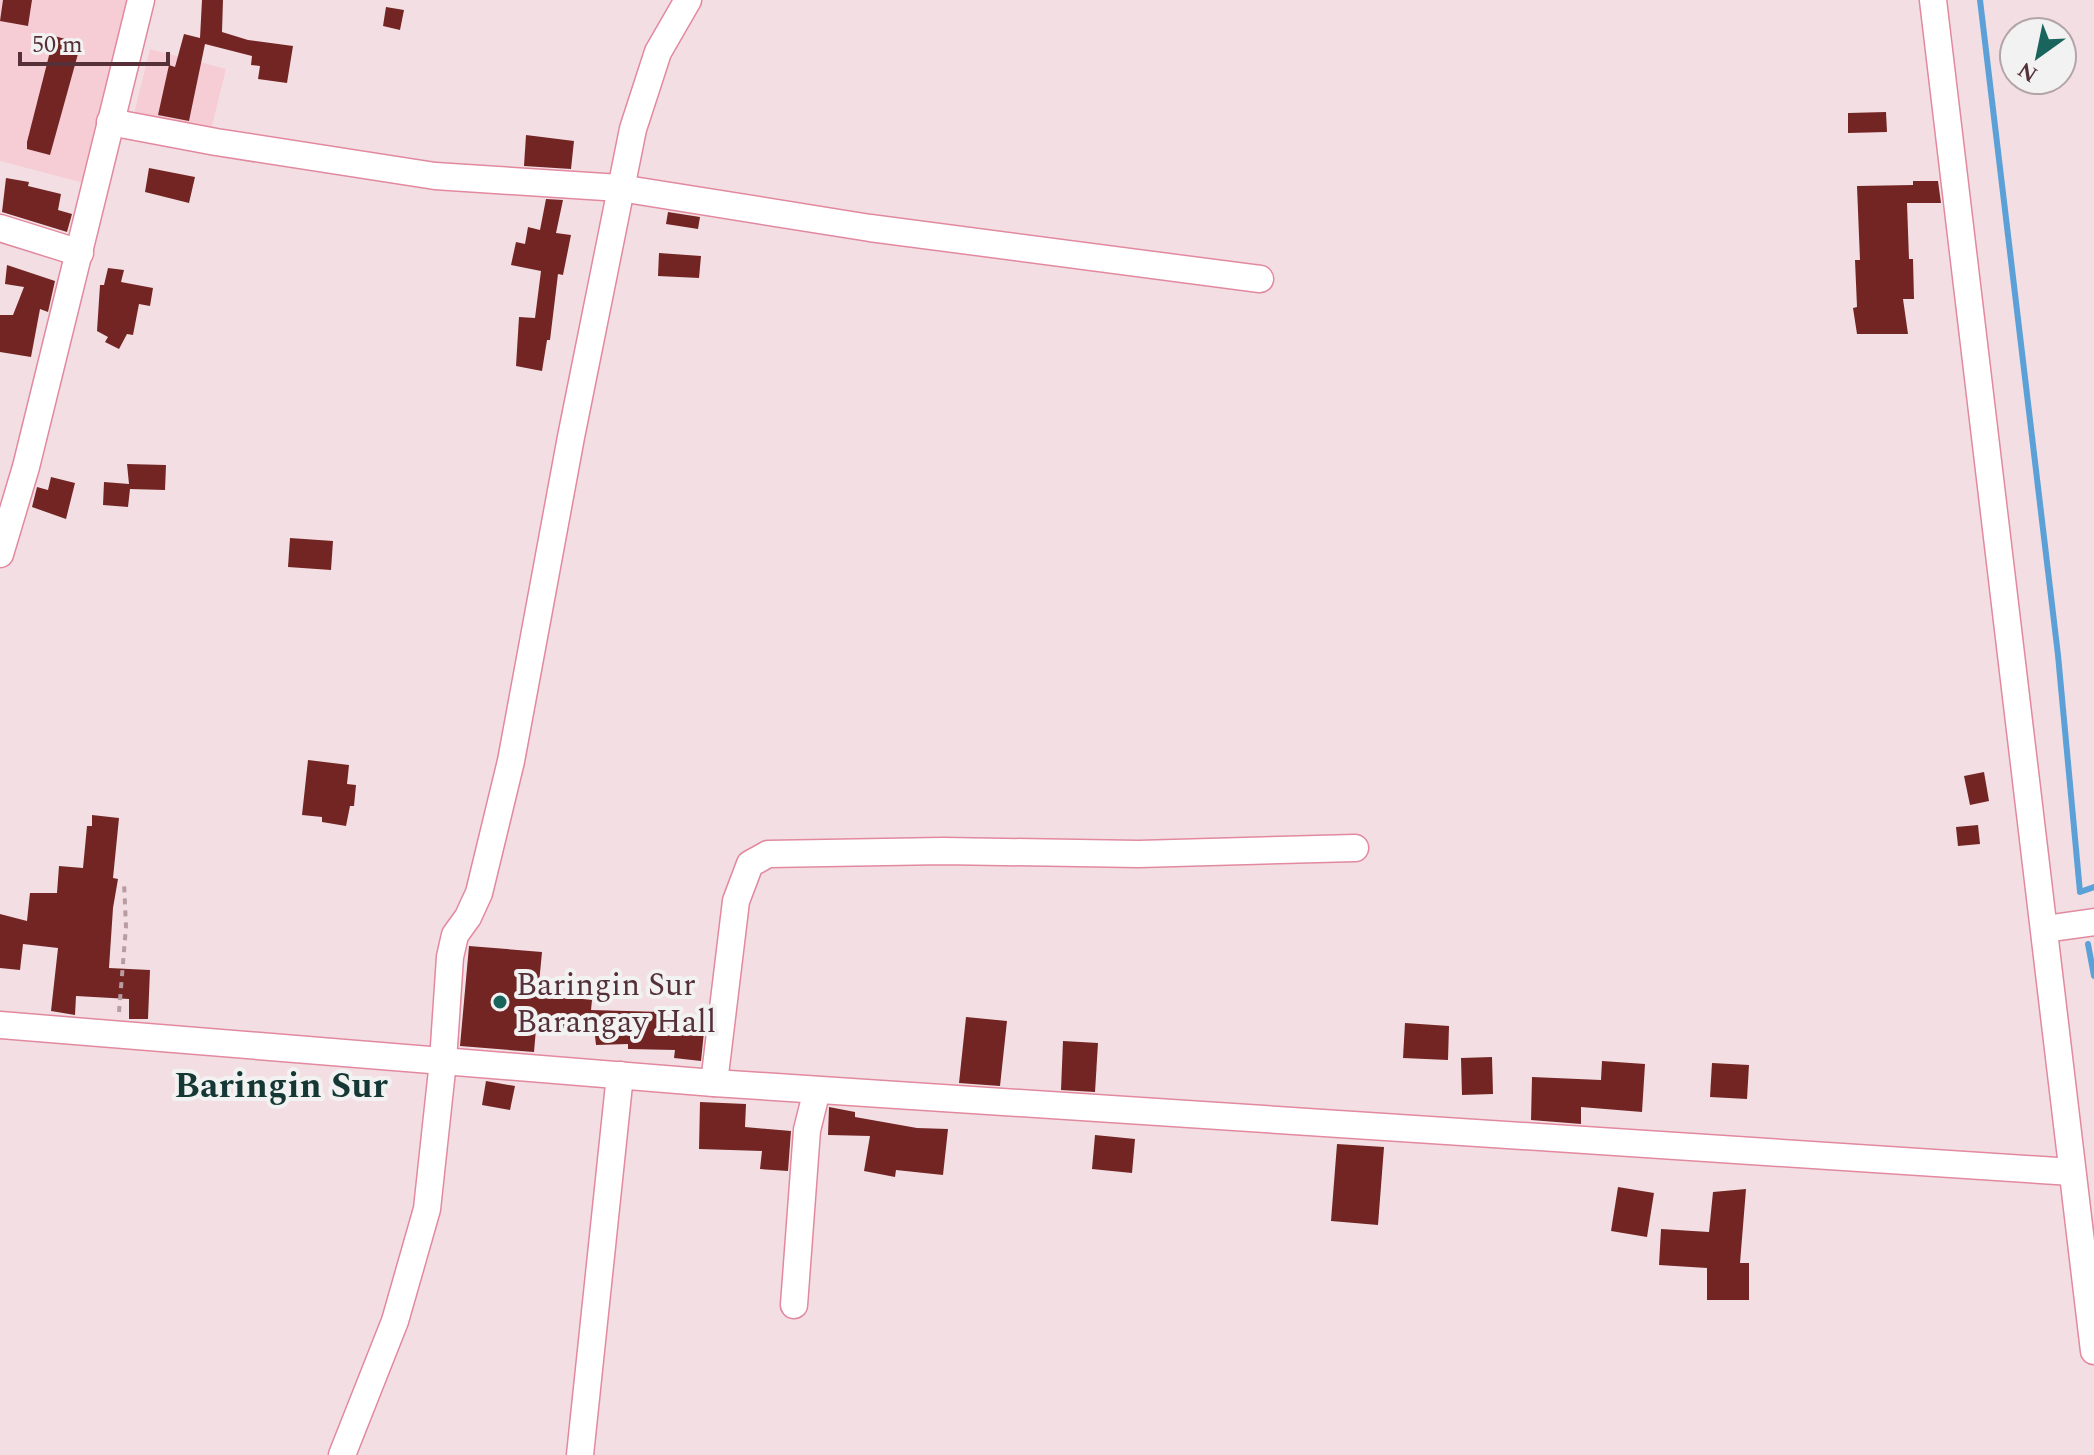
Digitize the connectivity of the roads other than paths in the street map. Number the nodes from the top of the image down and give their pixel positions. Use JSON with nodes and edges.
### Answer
{"nodes":[{"id":1,"x":141,"y":0,"type":"edge"},
{"id":2,"x":688,"y":0,"type":"edge"},
{"id":3,"x":1933,"y":0,"type":"edge"},
{"id":4,"x":110,"y":122,"type":"junction"},
{"id":5,"x":620,"y":188,"type":"junction"},
{"id":6,"x":0,"y":228,"type":"edge"},
{"id":7,"x":80,"y":253,"type":"junction"},
{"id":8,"x":1260,"y":279,"type":"dead end"},
{"id":9,"x":0,"y":554,"type":"edge"},
{"id":10,"x":1355,"y":848,"type":"dead end"},
{"id":11,"x":2094,"y":922,"type":"edge"},
{"id":12,"x":2045,"y":929,"type":"junction"},
{"id":13,"x":0,"y":1025,"type":"edge"},
{"id":14,"x":443,"y":1061,"type":"junction"},
{"id":15,"x":620,"y":1075,"type":"junction"},
{"id":16,"x":714,"y":1083,"type":"junction"},
{"id":17,"x":817,"y":1090,"type":"junction"},
{"id":18,"x":2072,"y":1172,"type":"junction"},
{"id":19,"x":794,"y":1305,"type":"dead end"},
{"id":20,"x":2094,"y":1351,"type":"edge"},
{"id":21,"x":342,"y":1455,"type":"edge"},
{"id":22,"x":580,"y":1455,"type":"edge"}],
"edges":[{"from":1,"to":4,"type":"street"},
{"from":2,"to":5,"type":"street"},
{"from":3,"to":12,"type":"street"},
{"from":4,"to":5,"type":"street"},
{"from":4,"to":7,"type":"street"},
{"from":5,"to":8,"type":"street"},
{"from":5,"to":14,"type":"street"},
{"from":6,"to":7,"type":"street"},
{"from":7,"to":9,"type":"street"},
{"from":10,"to":16,"type":"street"},
{"from":11,"to":12,"type":"street"},
{"from":12,"to":18,"type":"street"},
{"from":13,"to":14,"type":"street"},
{"from":14,"to":15,"type":"street"},
{"from":14,"to":21,"type":"street"},
{"from":15,"to":16,"type":"street"},
{"from":15,"to":22,"type":"street"},
{"from":16,"to":17,"type":"street"},
{"from":17,"to":18,"type":"street"},
{"from":17,"to":19,"type":"street"},
{"from":18,"to":20,"type":"street"}]}
